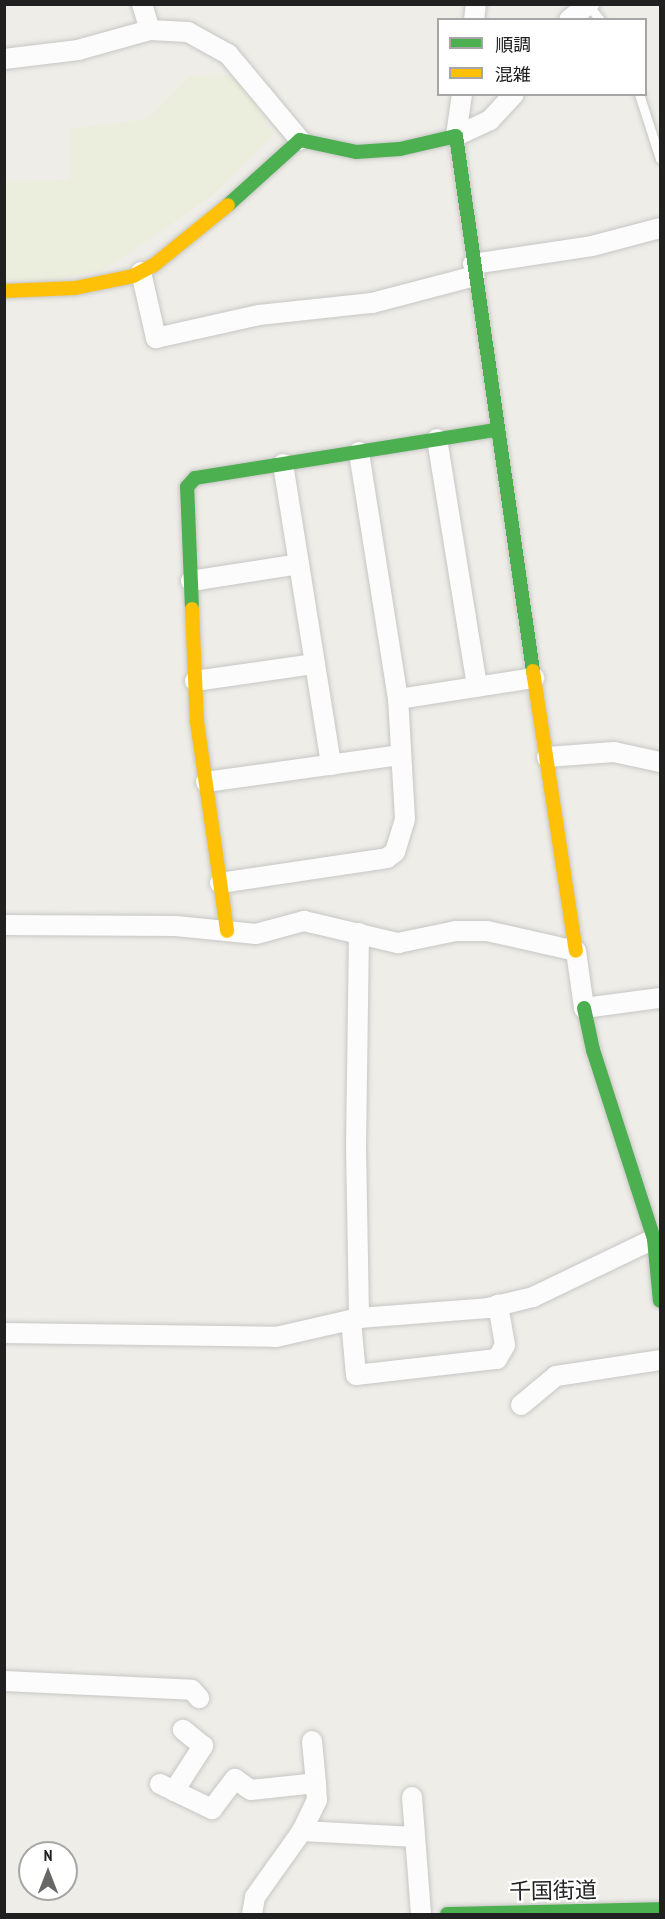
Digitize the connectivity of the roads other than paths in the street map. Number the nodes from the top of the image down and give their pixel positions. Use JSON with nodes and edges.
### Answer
{"nodes":[{"id":1,"x":142,"y":4,"type":"edge"},
{"id":2,"x":592,"y":10,"type":"edge"},
{"id":3,"x":574,"y":18,"type":"edge"},
{"id":4,"x":150,"y":30,"type":"junction"},
{"id":5,"x":4,"y":59,"type":"edge"},
{"id":6,"x":462,"y":96,"type":"edge"},
{"id":7,"x":512,"y":96,"type":"edge"},
{"id":8,"x":640,"y":96,"type":"edge"},
{"id":9,"x":456,"y":135,"type":"junction"},
{"id":10,"x":300,"y":140,"type":"junction"},
{"id":11,"x":660,"y":159,"type":"edge"},
{"id":12,"x":660,"y":228,"type":"edge"},
{"id":13,"x":474,"y":270,"type":"junction"},
{"id":14,"x":141,"y":272,"type":"junction"},
{"id":15,"x":4,"y":291,"type":"edge"},
{"id":16,"x":495,"y":430,"type":"junction"},
{"id":17,"x":437,"y":439,"type":"junction"},
{"id":18,"x":359,"y":452,"type":"junction"},
{"id":19,"x":283,"y":464,"type":"junction"},
{"id":20,"x":299,"y":564,"type":"junction"},
{"id":21,"x":191,"y":581,"type":"junction"},
{"id":22,"x":315,"y":664,"type":"junction"},
{"id":23,"x":534,"y":678,"type":"junction"},
{"id":24,"x":195,"y":681,"type":"junction"},
{"id":25,"x":477,"y":687,"type":"junction"},
{"id":26,"x":398,"y":699,"type":"junction"},
{"id":27,"x":401,"y":755,"type":"junction"},
{"id":28,"x":547,"y":757,"type":"junction"},
{"id":29,"x":660,"y":762,"type":"edge"},
{"id":30,"x":331,"y":765,"type":"junction"},
{"id":31,"x":206,"y":782,"type":"junction"},
{"id":32,"x":220,"y":883,"type":"junction"},
{"id":33,"x":4,"y":925,"type":"edge"},
{"id":34,"x":227,"y":931,"type":"junction"},
{"id":35,"x":359,"y":933,"type":"junction"},
{"id":36,"x":576,"y":951,"type":"junction"},
{"id":37,"x":660,"y":998,"type":"edge"},
{"id":38,"x":584,"y":1008,"type":"junction"},
{"id":39,"x":654,"y":1239,"type":"junction"},
{"id":40,"x":660,"y":1300,"type":"edge"},
{"id":41,"x":498,"y":1305,"type":"junction"},
{"id":42,"x":355,"y":1319,"type":"junction"},
{"id":43,"x":4,"y":1333,"type":"edge"},
{"id":44,"x":660,"y":1360,"type":"edge"},
{"id":45,"x":521,"y":1405,"type":"dead end"},
{"id":46,"x":4,"y":1682,"type":"edge"},
{"id":47,"x":199,"y":1698,"type":"dead end"},
{"id":48,"x":183,"y":1730,"type":"dead end"},
{"id":49,"x":312,"y":1741,"type":"dead end"},
{"id":50,"x":316,"y":1783,"type":"junction"},
{"id":51,"x":412,"y":1797,"type":"dead end"},
{"id":52,"x":302,"y":1831,"type":"junction"},
{"id":53,"x":415,"y":1837,"type":"junction"},
{"id":54,"x":660,"y":1909,"type":"edge"},
{"id":55,"x":252,"y":1914,"type":"edge"},
{"id":56,"x":421,"y":1914,"type":"edge"},
{"id":57,"x":447,"y":1914,"type":"edge"}],
"edges":[{"from":1,"to":4,"type":"street"},
{"from":2,"to":3,"type":"street"},
{"from":4,"to":5,"type":"street"},
{"from":4,"to":10,"type":"street"},
{"from":6,"to":9,"type":"street"},
{"from":7,"to":9,"type":"street"},
{"from":8,"to":11,"type":"lane"},
{"from":9,"to":10,"type":"street"},
{"from":9,"to":13,"type":"street"},
{"from":10,"to":14,"type":"street"},
{"from":12,"to":13,"type":"street"},
{"from":13,"to":14,"type":"street"},
{"from":13,"to":16,"type":"street"},
{"from":14,"to":15,"type":"street"},
{"from":16,"to":17,"type":"street"},
{"from":16,"to":23,"type":"street"},
{"from":17,"to":18,"type":"street"},
{"from":17,"to":25,"type":"street"},
{"from":18,"to":19,"type":"street"},
{"from":18,"to":26,"type":"street"},
{"from":19,"to":20,"type":"street"},
{"from":19,"to":21,"type":"street"},
{"from":20,"to":21,"type":"street"},
{"from":20,"to":22,"type":"street"},
{"from":21,"to":24,"type":"street"},
{"from":22,"to":24,"type":"street"},
{"from":22,"to":30,"type":"street"},
{"from":23,"to":25,"type":"street"},
{"from":23,"to":28,"type":"street"},
{"from":24,"to":31,"type":"street"},
{"from":25,"to":26,"type":"street"},
{"from":26,"to":27,"type":"street"},
{"from":27,"to":30,"type":"street"},
{"from":27,"to":32,"type":"street"},
{"from":28,"to":29,"type":"street"},
{"from":28,"to":36,"type":"street"},
{"from":30,"to":31,"type":"street"},
{"from":31,"to":32,"type":"street"},
{"from":32,"to":34,"type":"street"},
{"from":33,"to":34,"type":"street"},
{"from":34,"to":35,"type":"street"},
{"from":35,"to":36,"type":"street"},
{"from":35,"to":42,"type":"street"},
{"from":36,"to":38,"type":"street"},
{"from":37,"to":38,"type":"street"},
{"from":38,"to":39,"type":"street"},
{"from":39,"to":40,"type":"street"},
{"from":39,"to":41,"type":"street"},
{"from":41,"to":42,"type":"street"},
{"from":41,"to":42,"type":"street"},
{"from":42,"to":43,"type":"street"},
{"from":44,"to":45,"type":"street"},
{"from":46,"to":47,"type":"street"},
{"from":48,"to":50,"type":"street"},
{"from":49,"to":50,"type":"street"},
{"from":50,"to":52,"type":"street"},
{"from":51,"to":53,"type":"street"},
{"from":52,"to":53,"type":"street"},
{"from":52,"to":55,"type":"street"},
{"from":53,"to":56,"type":"street"},
{"from":54,"to":57,"type":"street","name":"千国街道"}]}
